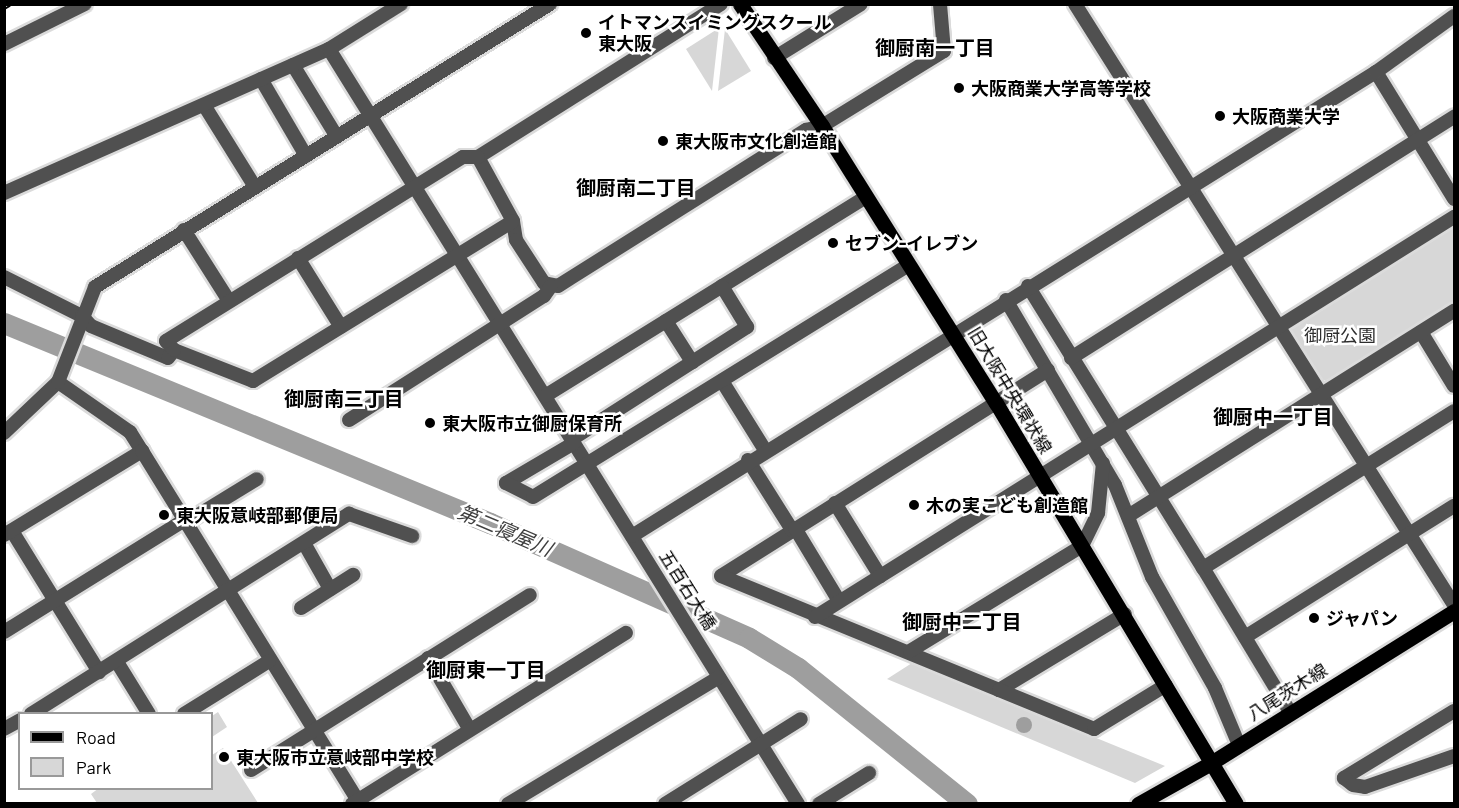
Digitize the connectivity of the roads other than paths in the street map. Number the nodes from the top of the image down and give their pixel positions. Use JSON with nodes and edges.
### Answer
{"nodes":[{"id":1,"x":85,"y":4,"type":"edge"},
{"id":2,"x":401,"y":4,"type":"edge"},
{"id":3,"x":550,"y":4,"type":"edge"},
{"id":4,"x":721,"y":4,"type":"edge"},
{"id":5,"x":740,"y":4,"type":"edge"},
{"id":6,"x":861,"y":4,"type":"edge"},
{"id":7,"x":940,"y":4,"type":"edge"},
{"id":8,"x":1075,"y":4,"type":"edge"},
{"id":9,"x":1455,"y":16,"type":"edge"},
{"id":10,"x":4,"y":44,"type":"edge"},
{"id":11,"x":328,"y":49,"type":"junction"},
{"id":12,"x":774,"y":58,"type":"junction"},
{"id":13,"x":293,"y":65,"type":"junction"},
{"id":14,"x":1376,"y":72,"type":"junction"},
{"id":15,"x":261,"y":79,"type":"junction"},
{"id":16,"x":204,"y":105,"type":"junction"},
{"id":17,"x":372,"y":116,"type":"junction"},
{"id":18,"x":1455,"y":117,"type":"edge"},
{"id":19,"x":822,"y":126,"type":"junction"},
{"id":20,"x":337,"y":137,"type":"junction"},
{"id":21,"x":1419,"y":142,"type":"junction"},
{"id":22,"x":306,"y":156,"type":"junction"},
{"id":23,"x":478,"y":157,"type":"junction"},
{"id":24,"x":414,"y":186,"type":"junction"},
{"id":25,"x":1189,"y":186,"type":"junction"},
{"id":26,"x":255,"y":187,"type":"junction"},
{"id":27,"x":4,"y":193,"type":"edge"},
{"id":28,"x":866,"y":197,"type":"junction"},
{"id":29,"x":1455,"y":199,"type":"edge"},
{"id":30,"x":1455,"y":217,"type":"edge"},
{"id":31,"x":513,"y":221,"type":"junction"},
{"id":32,"x":184,"y":230,"type":"junction"},
{"id":33,"x":457,"y":255,"type":"junction"},
{"id":34,"x":1233,"y":256,"type":"junction"},
{"id":35,"x":298,"y":258,"type":"junction"},
{"id":36,"x":908,"y":265,"type":"junction"},
{"id":37,"x":4,"y":277,"type":"edge"},
{"id":38,"x":551,"y":286,"type":"junction"},
{"id":39,"x":722,"y":286,"type":"junction"},
{"id":40,"x":1028,"y":286,"type":"junction"},
{"id":41,"x":1006,"y":300,"type":"junction"},
{"id":42,"x":229,"y":301,"type":"junction"},
{"id":43,"x":1455,"y":311,"type":"edge"},
{"id":44,"x":666,"y":321,"type":"junction"},
{"id":45,"x":81,"y":322,"type":"junction"},
{"id":46,"x":499,"y":324,"type":"junction"},
{"id":47,"x":1279,"y":326,"type":"junction"},
{"id":48,"x":341,"y":327,"type":"junction"},
{"id":49,"x":1421,"y":332,"type":"junction"},
{"id":50,"x":953,"y":334,"type":"junction"},
{"id":51,"x":174,"y":350,"type":"junction"},
{"id":52,"x":1071,"y":358,"type":"junction"},
{"id":53,"x":692,"y":362,"type":"junction"},
{"id":54,"x":1449,"y":365,"type":"edge"},
{"id":55,"x":1048,"y":370,"type":"junction"},
{"id":56,"x":722,"y":381,"type":"junction"},
{"id":57,"x":58,"y":382,"type":"junction"},
{"id":58,"x":1455,"y":386,"type":"edge"},
{"id":59,"x":1321,"y":394,"type":"junction"},
{"id":60,"x":545,"y":396,"type":"junction"},
{"id":61,"x":996,"y":403,"type":"junction"},
{"id":62,"x":1455,"y":411,"type":"edge"},
{"id":63,"x":349,"y":420,"type":"dead end"},
{"id":64,"x":1116,"y":428,"type":"junction"},
{"id":65,"x":4,"y":433,"type":"edge"},
{"id":66,"x":573,"y":441,"type":"junction"},
{"id":67,"x":1092,"y":443,"type":"junction"},
{"id":68,"x":765,"y":450,"type":"junction"},
{"id":69,"x":142,"y":451,"type":"junction"},
{"id":70,"x":748,"y":460,"type":"junction"},
{"id":71,"x":1103,"y":462,"type":"junction"},
{"id":72,"x":588,"y":465,"type":"junction"},
{"id":73,"x":1366,"y":465,"type":"junction"},
{"id":74,"x":1039,"y":475,"type":"junction"},
{"id":75,"x":257,"y":479,"type":"dead end"},
{"id":76,"x":1159,"y":496,"type":"junction"},
{"id":77,"x":835,"y":503,"type":"junction"},
{"id":78,"x":1455,"y":506,"type":"edge"},
{"id":79,"x":1128,"y":516,"type":"junction"},
{"id":80,"x":184,"y":522,"type":"junction"},
{"id":81,"x":793,"y":529,"type":"junction"},
{"id":82,"x":8,"y":533,"type":"edge"},
{"id":83,"x":1410,"y":533,"type":"junction"},
{"id":84,"x":412,"y":536,"type":"dead end"},
{"id":85,"x":632,"y":536,"type":"junction"},
{"id":86,"x":304,"y":543,"type":"junction"},
{"id":87,"x":1082,"y":546,"type":"junction"},
{"id":88,"x":1203,"y":568,"type":"junction"},
{"id":89,"x":353,"y":575,"type":"dead end"},
{"id":90,"x":880,"y":576,"type":"junction"},
{"id":91,"x":330,"y":589,"type":"junction"},
{"id":92,"x":227,"y":591,"type":"junction"},
{"id":93,"x":530,"y":595,"type":"dead end"},
{"id":94,"x":55,"y":600,"type":"junction"},
{"id":95,"x":839,"y":601,"type":"junction"},
{"id":96,"x":1455,"y":605,"type":"edge"},
{"id":97,"x":301,"y":608,"type":"dead end"},
{"id":98,"x":1455,"y":611,"type":"edge"},
{"id":99,"x":1125,"y":614,"type":"junction"},
{"id":100,"x":815,"y":617,"type":"junction"},
{"id":101,"x":4,"y":632,"type":"edge"},
{"id":102,"x":626,"y":633,"type":"dead end"},
{"id":103,"x":1245,"y":637,"type":"junction"},
{"id":104,"x":910,"y":651,"type":"junction"},
{"id":105,"x":428,"y":658,"type":"junction"},
{"id":106,"x":269,"y":661,"type":"junction"},
{"id":107,"x":117,"y":662,"type":"junction"},
{"id":108,"x":99,"y":672,"type":"junction"},
{"id":109,"x":719,"y":677,"type":"junction"},
{"id":110,"x":1166,"y":685,"type":"junction"},
{"id":111,"x":999,"y":690,"type":"junction"},
{"id":112,"x":1455,"y":711,"type":"edge"},
{"id":113,"x":34,"y":712,"type":"edge"},
{"id":114,"x":148,"y":712,"type":"edge"},
{"id":115,"x":187,"y":712,"type":"edge"},
{"id":116,"x":1290,"y":712,"type":"junction"},
{"id":117,"x":801,"y":719,"type":"dead end"},
{"id":118,"x":18,"y":721,"type":"edge"},
{"id":119,"x":4,"y":729,"type":"edge"},
{"id":120,"x":314,"y":729,"type":"junction"},
{"id":121,"x":470,"y":730,"type":"junction"},
{"id":122,"x":760,"y":744,"type":"junction"},
{"id":123,"x":1239,"y":745,"type":"junction"},
{"id":124,"x":1455,"y":756,"type":"edge"},
{"id":125,"x":1211,"y":763,"type":"junction"},
{"id":126,"x":250,"y":770,"type":"dead end"},
{"id":127,"x":869,"y":773,"type":"dead end"},
{"id":128,"x":356,"y":802,"type":"edge"},
{"id":129,"x":507,"y":804,"type":"edge"},
{"id":130,"x":665,"y":804,"type":"edge"},
{"id":131,"x":798,"y":804,"type":"edge"},
{"id":132,"x":819,"y":804,"type":"edge"},
{"id":133,"x":1138,"y":804,"type":"edge"},
{"id":134,"x":1236,"y":804,"type":"edge"}],
"edges":[{"from":1,"to":10,"type":"street"},
{"from":2,"to":11,"type":"street"},
{"from":3,"to":17,"type":"street"},
{"from":4,"to":23,"type":"street"},
{"from":5,"to":12,"type":"main road","name":"旧大阪中央環状線"},
{"from":6,"to":12,"type":"street"},
{"from":7,"to":19,"type":"street"},
{"from":8,"to":25,"type":"street"},
{"from":9,"to":14,"type":"street"},
{"from":11,"to":13,"type":"street"},
{"from":11,"to":17,"type":"street","name":"五百石大橋"},
{"from":12,"to":19,"type":"main road","name":"旧大阪中央環状線"},
{"from":13,"to":15,"type":"street"},
{"from":13,"to":20,"type":"street"},
{"from":14,"to":21,"type":"street"},
{"from":14,"to":25,"type":"street"},
{"from":15,"to":16,"type":"street"},
{"from":15,"to":22,"type":"street"},
{"from":16,"to":26,"type":"street"},
{"from":16,"to":27,"type":"street"},
{"from":17,"to":20,"type":"street"},
{"from":17,"to":24,"type":"street","name":"五百石大橋"},
{"from":18,"to":21,"type":"street"},
{"from":19,"to":28,"type":"main road","name":"旧大阪中央環状線"},
{"from":19,"to":38,"type":"street"},
{"from":20,"to":22,"type":"street"},
{"from":21,"to":29,"type":"street"},
{"from":21,"to":34,"type":"street"},
{"from":22,"to":26,"type":"street"},
{"from":23,"to":24,"type":"street"},
{"from":23,"to":31,"type":"street"},
{"from":24,"to":33,"type":"street","name":"五百石大橋"},
{"from":24,"to":35,"type":"street"},
{"from":25,"to":34,"type":"street"},
{"from":25,"to":40,"type":"street"},
{"from":26,"to":32,"type":"street"},
{"from":28,"to":36,"type":"main road","name":"旧大阪中央環状線"},
{"from":28,"to":39,"type":"street"},
{"from":30,"to":47,"type":"street"},
{"from":31,"to":33,"type":"street"},
{"from":31,"to":38,"type":"street"},
{"from":32,"to":42,"type":"street"},
{"from":32,"to":45,"type":"street"},
{"from":33,"to":46,"type":"street","name":"五百石大橋"},
{"from":33,"to":48,"type":"street"},
{"from":34,"to":47,"type":"street"},
{"from":34,"to":52,"type":"street"},
{"from":35,"to":42,"type":"street"},
{"from":35,"to":48,"type":"street"},
{"from":36,"to":50,"type":"main road","name":"旧大阪中央環状線"},
{"from":36,"to":56,"type":"street"},
{"from":37,"to":45,"type":"street"},
{"from":38,"to":46,"type":"street"},
{"from":39,"to":44,"type":"street"},
{"from":39,"to":53,"type":"street"},
{"from":40,"to":41,"type":"street"},
{"from":40,"to":52,"type":"street"},
{"from":41,"to":50,"type":"street"},
{"from":41,"to":55,"type":"street"},
{"from":42,"to":51,"type":"street"},
{"from":43,"to":49,"type":"street"},
{"from":44,"to":53,"type":"street"},
{"from":44,"to":60,"type":"street"},
{"from":45,"to":51,"type":"street"},
{"from":45,"to":57,"type":"street"},
{"from":46,"to":60,"type":"street","name":"五百石大橋"},
{"from":46,"to":63,"type":"street"},
{"from":47,"to":59,"type":"street"},
{"from":47,"to":64,"type":"street"},
{"from":48,"to":51,"type":"street"},
{"from":49,"to":54,"type":"street"},
{"from":49,"to":59,"type":"street"},
{"from":50,"to":61,"type":"main road","name":"旧大阪中央環状線"},
{"from":50,"to":68,"type":"street"},
{"from":52,"to":64,"type":"street"},
{"from":53,"to":66,"type":"street"},
{"from":54,"to":58,"type":"street"},
{"from":55,"to":61,"type":"street"},
{"from":55,"to":67,"type":"street"},
{"from":56,"to":68,"type":"street"},
{"from":56,"to":72,"type":"street"},
{"from":57,"to":65,"type":"street"},
{"from":57,"to":69,"type":"street"},
{"from":59,"to":73,"type":"street"},
{"from":59,"to":76,"type":"street"},
{"from":60,"to":66,"type":"street","name":"五百石大橋"},
{"from":61,"to":74,"type":"main road","name":"旧大阪中央環状線"},
{"from":61,"to":77,"type":"street"},
{"from":62,"to":73,"type":"street"},
{"from":64,"to":67,"type":"street"},
{"from":64,"to":76,"type":"street"},
{"from":66,"to":72,"type":"street","name":"五百石大橋"},
{"from":66,"to":72,"type":"street"},
{"from":67,"to":71,"type":"street"},
{"from":67,"to":74,"type":"street"},
{"from":68,"to":70,"type":"street"},
{"from":69,"to":80,"type":"street"},
{"from":69,"to":82,"type":"street"},
{"from":70,"to":81,"type":"street"},
{"from":70,"to":85,"type":"street"},
{"from":71,"to":79,"type":"street"},
{"from":71,"to":87,"type":"street"},
{"from":72,"to":85,"type":"street","name":"五百石大橋"},
{"from":73,"to":83,"type":"street"},
{"from":73,"to":88,"type":"street"},
{"from":74,"to":87,"type":"main road","name":"旧大阪中央環状線"},
{"from":74,"to":90,"type":"street"},
{"from":75,"to":80,"type":"street"},
{"from":76,"to":79,"type":"street"},
{"from":76,"to":88,"type":"street"},
{"from":77,"to":81,"type":"street"},
{"from":77,"to":90,"type":"street"},
{"from":78,"to":83,"type":"street"},
{"from":79,"to":123,"type":"street"},
{"from":80,"to":92,"type":"street"},
{"from":80,"to":94,"type":"street"},
{"from":81,"to":95,"type":"street"},
{"from":81,"to":100,"type":"street"},
{"from":82,"to":94,"type":"street"},
{"from":83,"to":96,"type":"street"},
{"from":83,"to":103,"type":"street"},
{"from":84,"to":86,"type":"street"},
{"from":85,"to":109,"type":"street","name":"五百石大橋"},
{"from":86,"to":91,"type":"street"},
{"from":86,"to":92,"type":"street"},
{"from":87,"to":99,"type":"main road","name":"旧大阪中央環状線"},
{"from":87,"to":104,"type":"street"},
{"from":88,"to":103,"type":"street"},
{"from":89,"to":91,"type":"street"},
{"from":90,"to":95,"type":"street"},
{"from":91,"to":97,"type":"street"},
{"from":92,"to":106,"type":"street"},
{"from":92,"to":107,"type":"street"},
{"from":93,"to":105,"type":"street"},
{"from":94,"to":101,"type":"street"},
{"from":94,"to":108,"type":"street"},
{"from":95,"to":100,"type":"street"},
{"from":98,"to":116,"type":"main road","name":"八尾茨木線"},
{"from":99,"to":110,"type":"main road","name":"旧大阪中央環状線"},
{"from":99,"to":111,"type":"street"},
{"from":100,"to":104,"type":"street"},
{"from":102,"to":121,"type":"street"},
{"from":103,"to":116,"type":"street"},
{"from":104,"to":111,"type":"street"},
{"from":105,"to":120,"type":"street"},
{"from":105,"to":121,"type":"street"},
{"from":106,"to":115,"type":"street"},
{"from":106,"to":120,"type":"street"},
{"from":107,"to":108,"type":"street"},
{"from":107,"to":114,"type":"street"},
{"from":108,"to":113,"type":"street"},
{"from":109,"to":122,"type":"street","name":"五百石大橋"},
{"from":109,"to":129,"type":"street"},
{"from":110,"to":111,"type":"street"},
{"from":110,"to":125,"type":"main road","name":"旧大阪中央環状線"},
{"from":112,"to":124,"type":"street"},
{"from":116,"to":123,"type":"main road","name":"八尾茨木線"},
{"from":117,"to":122,"type":"street"},
{"from":118,"to":119,"type":"street"},
{"from":120,"to":126,"type":"street"},
{"from":120,"to":128,"type":"street"},
{"from":121,"to":128,"type":"street"},
{"from":122,"to":130,"type":"street"},
{"from":122,"to":131,"type":"street","name":"五百石大橋"},
{"from":123,"to":125,"type":"main road","name":"八尾茨木線"},
{"from":125,"to":133,"type":"main road","name":"八尾茨木線"},
{"from":125,"to":134,"type":"main road","name":"旧大阪中央環状線"},
{"from":127,"to":132,"type":"street"}]}
